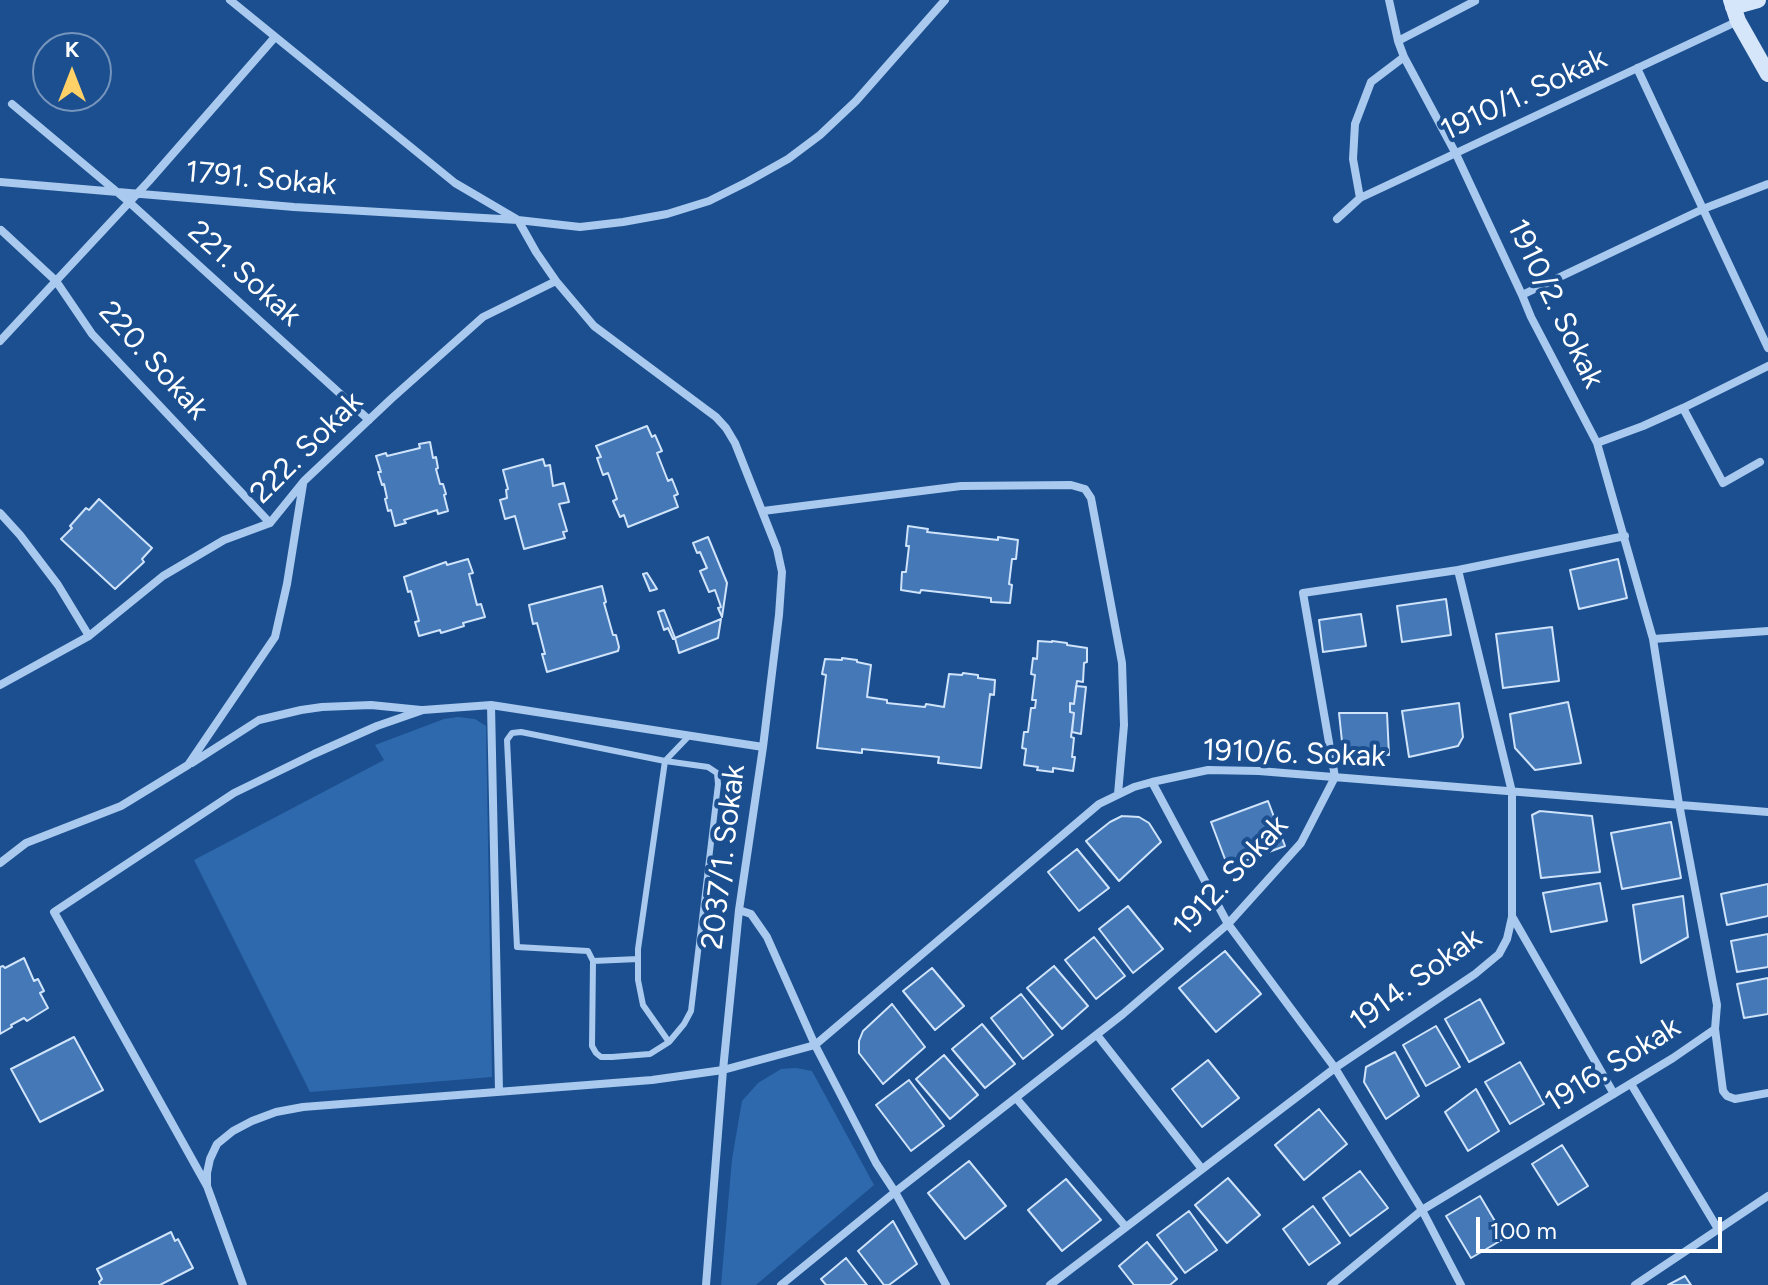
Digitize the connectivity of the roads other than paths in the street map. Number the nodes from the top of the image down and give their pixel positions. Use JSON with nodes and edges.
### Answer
{"nodes":[{"id":1,"x":230,"y":0,"type":"edge"},
{"id":2,"x":945,"y":0,"type":"edge"},
{"id":3,"x":1389,"y":0,"type":"edge"},
{"id":4,"x":1758,"y":0,"type":"edge"},
{"id":5,"x":1475,"y":1,"type":"edge"},
{"id":6,"x":1734,"y":9,"type":"edge"},
{"id":7,"x":275,"y":37,"type":"junction"},
{"id":8,"x":1398,"y":41,"type":"junction"},
{"id":9,"x":1404,"y":57,"type":"junction"},
{"id":10,"x":1637,"y":68,"type":"junction"},
{"id":11,"x":1768,"y":74,"type":"edge"},
{"id":12,"x":12,"y":104,"type":"dead end"},
{"id":13,"x":1456,"y":154,"type":"junction"},
{"id":14,"x":0,"y":182,"type":"edge"},
{"id":15,"x":1768,"y":184,"type":"edge"},
{"id":16,"x":117,"y":192,"type":"junction"},
{"id":17,"x":138,"y":193,"type":"junction"},
{"id":18,"x":1360,"y":198,"type":"junction"},
{"id":19,"x":129,"y":202,"type":"junction"},
{"id":20,"x":1703,"y":209,"type":"junction"},
{"id":21,"x":1337,"y":219,"type":"dead end"},
{"id":22,"x":518,"y":220,"type":"junction"},
{"id":23,"x":1,"y":230,"type":"edge"},
{"id":24,"x":56,"y":281,"type":"junction"},
{"id":25,"x":556,"y":281,"type":"junction"},
{"id":26,"x":1522,"y":295,"type":"junction"},
{"id":27,"x":0,"y":341,"type":"edge"},
{"id":28,"x":1768,"y":348,"type":"edge"},
{"id":29,"x":1768,"y":366,"type":"edge"},
{"id":30,"x":1683,"y":408,"type":"junction"},
{"id":31,"x":369,"y":420,"type":"junction"},
{"id":32,"x":1597,"y":443,"type":"junction"},
{"id":33,"x":1760,"y":462,"type":"dead end"},
{"id":34,"x":304,"y":481,"type":"junction"},
{"id":35,"x":763,"y":511,"type":"junction"},
{"id":36,"x":0,"y":513,"type":"edge"},
{"id":37,"x":270,"y":523,"type":"junction"},
{"id":38,"x":1625,"y":536,"type":"junction"},
{"id":39,"x":1458,"y":570,"type":"junction"},
{"id":40,"x":1768,"y":631,"type":"edge"},
{"id":41,"x":89,"y":636,"type":"junction"},
{"id":42,"x":1653,"y":639,"type":"junction"},
{"id":43,"x":0,"y":685,"type":"edge"},
{"id":44,"x":491,"y":705,"type":"junction"},
{"id":45,"x":423,"y":710,"type":"junction"},
{"id":46,"x":688,"y":737,"type":"junction"},
{"id":47,"x":763,"y":747,"type":"junction"},
{"id":48,"x":665,"y":761,"type":"junction"},
{"id":49,"x":188,"y":765,"type":"junction"},
{"id":50,"x":1335,"y":777,"type":"junction"},
{"id":51,"x":1152,"y":782,"type":"junction"},
{"id":52,"x":1512,"y":792,"type":"junction"},
{"id":53,"x":1118,"y":794,"type":"junction"},
{"id":54,"x":1679,"y":804,"type":"junction"},
{"id":55,"x":1768,"y":812,"type":"edge"},
{"id":56,"x":0,"y":863,"type":"edge"},
{"id":57,"x":739,"y":910,"type":"junction"},
{"id":58,"x":1512,"y":917,"type":"junction"},
{"id":59,"x":1228,"y":924,"type":"junction"},
{"id":60,"x":638,"y":959,"type":"junction"},
{"id":61,"x":593,"y":961,"type":"junction"},
{"id":62,"x":1715,"y":1029,"type":"junction"},
{"id":63,"x":1097,"y":1035,"type":"junction"},
{"id":64,"x":669,"y":1042,"type":"junction"},
{"id":65,"x":815,"y":1045,"type":"junction"},
{"id":66,"x":1335,"y":1068,"type":"junction"},
{"id":67,"x":723,"y":1070,"type":"junction"},
{"id":68,"x":1631,"y":1084,"type":"junction"},
{"id":69,"x":499,"y":1091,"type":"junction"},
{"id":70,"x":1768,"y":1093,"type":"edge"},
{"id":71,"x":1614,"y":1094,"type":"junction"},
{"id":72,"x":1016,"y":1098,"type":"junction"},
{"id":73,"x":1202,"y":1169,"type":"junction"},
{"id":74,"x":207,"y":1186,"type":"junction"},
{"id":75,"x":895,"y":1192,"type":"junction"},
{"id":76,"x":1768,"y":1196,"type":"edge"},
{"id":77,"x":1422,"y":1210,"type":"junction"},
{"id":78,"x":1126,"y":1227,"type":"junction"},
{"id":79,"x":1718,"y":1229,"type":"junction"},
{"id":80,"x":243,"y":1285,"type":"edge"},
{"id":81,"x":706,"y":1285,"type":"edge"},
{"id":82,"x":781,"y":1285,"type":"edge"},
{"id":83,"x":946,"y":1285,"type":"edge"},
{"id":84,"x":1050,"y":1285,"type":"edge"},
{"id":85,"x":1331,"y":1285,"type":"edge"},
{"id":86,"x":1461,"y":1285,"type":"edge"},
{"id":87,"x":1635,"y":1285,"type":"edge"}],
"edges":[{"from":1,"to":7,"type":"street","name":"1791. Sokak"},
{"from":2,"to":22,"type":"street","name":"1791. Sokak"},
{"from":3,"to":8,"type":"street","name":"1910/2. Sokak"},
{"from":4,"to":6,"type":"street"},
{"from":5,"to":8,"type":"street"},
{"from":6,"to":10,"type":"street","name":"1910/1. Sokak"},
{"from":6,"to":11,"type":"street"},
{"from":7,"to":17,"type":"street"},
{"from":7,"to":22,"type":"street","name":"1791. Sokak"},
{"from":8,"to":9,"type":"street","name":"1910/2. Sokak"},
{"from":9,"to":13,"type":"street","name":"1910/2. Sokak"},
{"from":9,"to":18,"type":"street"},
{"from":10,"to":13,"type":"street","name":"1910/1. Sokak"},
{"from":10,"to":20,"type":"street"},
{"from":12,"to":16,"type":"street","name":"221. Sokak"},
{"from":13,"to":18,"type":"street","name":"1910/1. Sokak"},
{"from":13,"to":26,"type":"street","name":"1910/2. Sokak"},
{"from":14,"to":16,"type":"street","name":"1791. Sokak"},
{"from":15,"to":20,"type":"street"},
{"from":16,"to":17,"type":"street","name":"1791. Sokak"},
{"from":16,"to":19,"type":"street","name":"221. Sokak"},
{"from":17,"to":19,"type":"street"},
{"from":17,"to":22,"type":"street","name":"1791. Sokak"},
{"from":18,"to":21,"type":"street","name":"1910/1. Sokak"},
{"from":19,"to":24,"type":"street"},
{"from":19,"to":31,"type":"street","name":"221. Sokak"},
{"from":20,"to":26,"type":"street"},
{"from":20,"to":28,"type":"street"},
{"from":22,"to":25,"type":"street","name":"2037/1. Sokak"},
{"from":23,"to":24,"type":"street","name":"220. Sokak"},
{"from":24,"to":27,"type":"street"},
{"from":24,"to":37,"type":"street","name":"220. Sokak"},
{"from":25,"to":31,"type":"street","name":"222. Sokak"},
{"from":25,"to":35,"type":"street","name":"2037/1. Sokak"},
{"from":26,"to":32,"type":"street","name":"1910/2. Sokak"},
{"from":29,"to":30,"type":"street"},
{"from":30,"to":32,"type":"street"},
{"from":30,"to":33,"type":"street"},
{"from":31,"to":34,"type":"street","name":"222. Sokak"},
{"from":32,"to":38,"type":"street","name":"1910/2. Sokak"},
{"from":34,"to":37,"type":"street","name":"222. Sokak"},
{"from":34,"to":49,"type":"street"},
{"from":35,"to":47,"type":"street","name":"2037/1. Sokak"},
{"from":35,"to":53,"type":"street"},
{"from":36,"to":41,"type":"street"},
{"from":37,"to":41,"type":"street","name":"222. Sokak"},
{"from":38,"to":39,"type":"street"},
{"from":38,"to":42,"type":"street","name":"1910/2. Sokak"},
{"from":39,"to":50,"type":"street"},
{"from":39,"to":52,"type":"street","name":"1914. Sokak"},
{"from":40,"to":42,"type":"street"},
{"from":41,"to":43,"type":"street","name":"222. Sokak"},
{"from":42,"to":54,"type":"street","name":"1910/2. Sokak"},
{"from":44,"to":45,"type":"street"},
{"from":44,"to":46,"type":"street"},
{"from":44,"to":69,"type":"street"},
{"from":45,"to":49,"type":"street"},
{"from":45,"to":74,"type":"street"},
{"from":46,"to":47,"type":"street"},
{"from":46,"to":48,"type":"lane"},
{"from":47,"to":57,"type":"street","name":"2037/1. Sokak"},
{"from":48,"to":60,"type":"lane"},
{"from":48,"to":61,"type":"lane"},
{"from":48,"to":64,"type":"lane"},
{"from":49,"to":56,"type":"street"},
{"from":50,"to":51,"type":"street","name":"1910/6. Sokak"},
{"from":50,"to":52,"type":"street","name":"1910/6. Sokak"},
{"from":50,"to":59,"type":"street","name":"1912. Sokak"},
{"from":51,"to":53,"type":"street","name":"1910/6. Sokak"},
{"from":51,"to":59,"type":"street"},
{"from":52,"to":54,"type":"street","name":"1910/6. Sokak"},
{"from":52,"to":58,"type":"street","name":"1914. Sokak"},
{"from":53,"to":65,"type":"street","name":"1910/6. Sokak"},
{"from":54,"to":55,"type":"street","name":"1910/6. Sokak"},
{"from":54,"to":62,"type":"street","name":"1916. Sokak"},
{"from":57,"to":65,"type":"street"},
{"from":57,"to":67,"type":"street","name":"2037/1. Sokak"},
{"from":58,"to":66,"type":"street","name":"1914. Sokak"},
{"from":58,"to":71,"type":"street"},
{"from":59,"to":63,"type":"street","name":"1912. Sokak"},
{"from":59,"to":66,"type":"street"},
{"from":60,"to":61,"type":"lane"},
{"from":60,"to":64,"type":"lane"},
{"from":61,"to":64,"type":"lane"},
{"from":62,"to":68,"type":"street","name":"1916. Sokak"},
{"from":62,"to":70,"type":"street"},
{"from":63,"to":72,"type":"street","name":"1912. Sokak"},
{"from":63,"to":73,"type":"street"},
{"from":65,"to":67,"type":"street"},
{"from":65,"to":75,"type":"street"},
{"from":66,"to":73,"type":"street","name":"1914. Sokak"},
{"from":66,"to":77,"type":"street"},
{"from":67,"to":69,"type":"street"},
{"from":67,"to":81,"type":"street","name":"2037/1. Sokak"},
{"from":68,"to":71,"type":"street","name":"1916. Sokak"},
{"from":68,"to":79,"type":"street"},
{"from":69,"to":74,"type":"street"},
{"from":71,"to":77,"type":"street","name":"1916. Sokak"},
{"from":72,"to":75,"type":"street","name":"1912. Sokak"},
{"from":72,"to":78,"type":"street"},
{"from":73,"to":78,"type":"street","name":"1914. Sokak"},
{"from":74,"to":80,"type":"street"},
{"from":75,"to":82,"type":"street","name":"1912. Sokak"},
{"from":75,"to":83,"type":"street"},
{"from":76,"to":79,"type":"street"},
{"from":77,"to":85,"type":"street","name":"1916. Sokak"},
{"from":77,"to":86,"type":"street"},
{"from":78,"to":84,"type":"street","name":"1914. Sokak"},
{"from":79,"to":87,"type":"street"}]}
